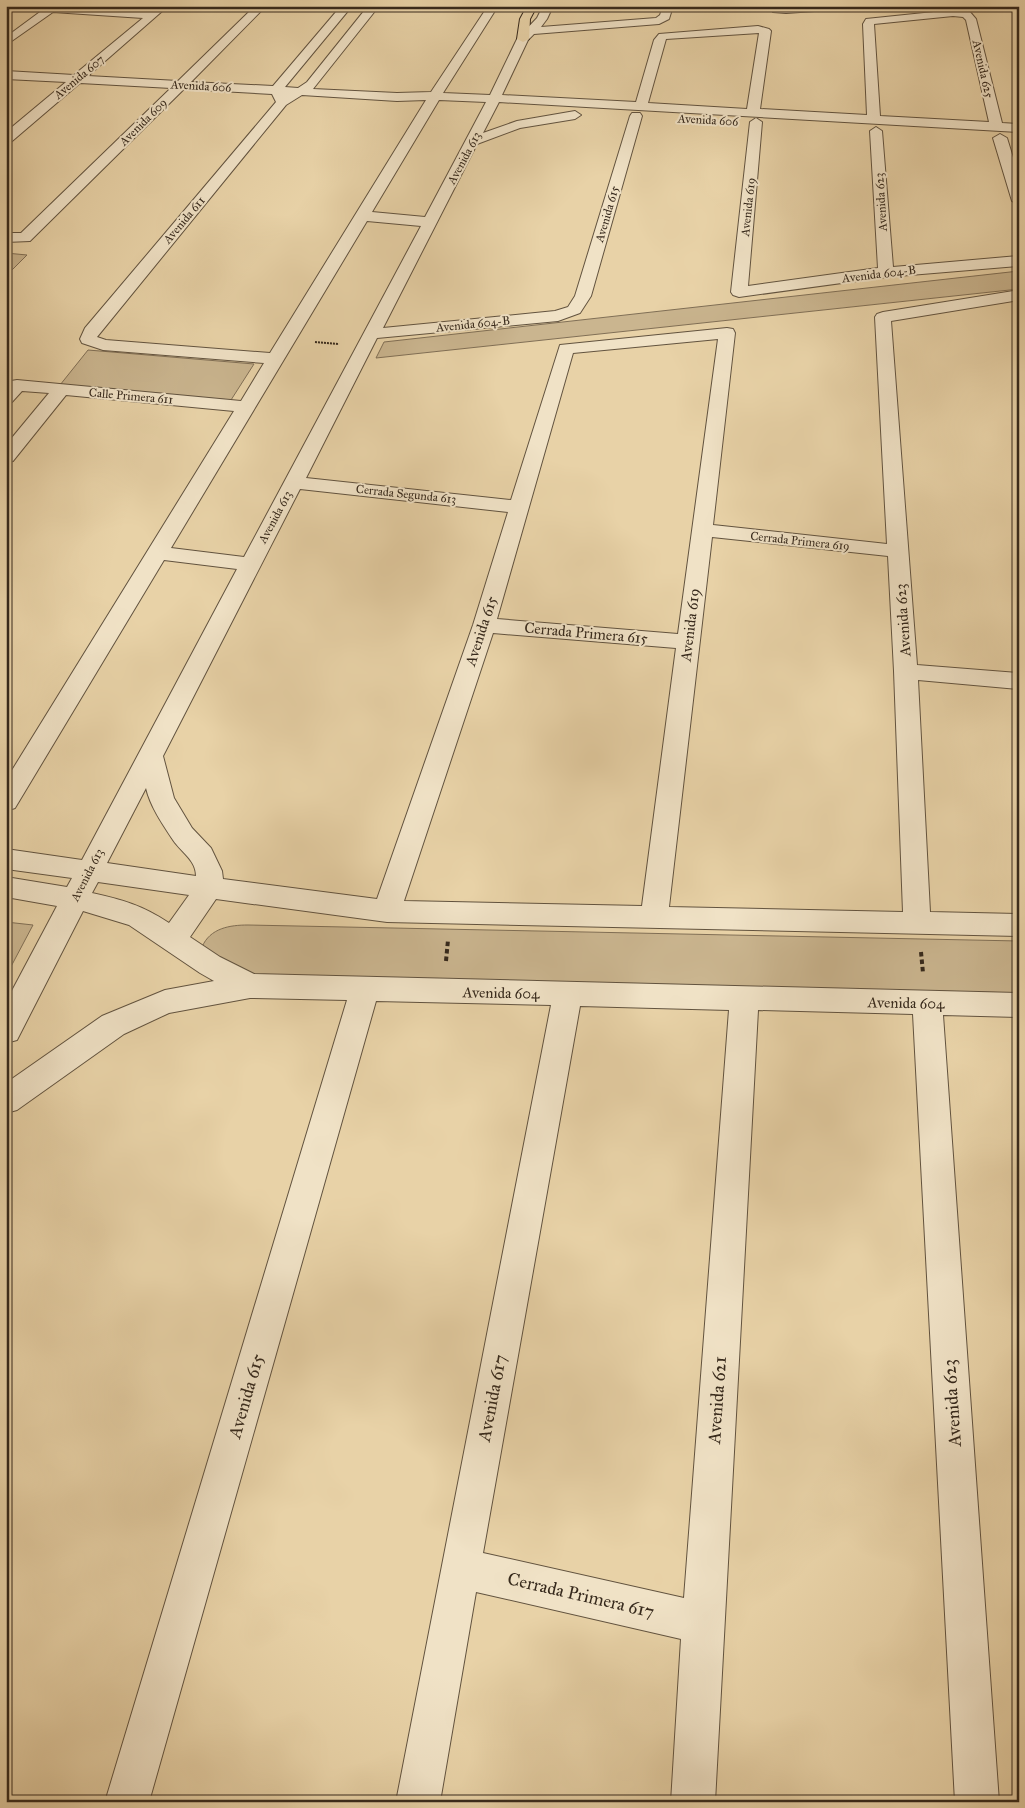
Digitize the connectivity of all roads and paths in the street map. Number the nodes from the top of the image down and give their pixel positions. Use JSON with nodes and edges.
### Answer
{"nodes":[{"id":1,"x":163,"y":6,"type":"edge"},
{"id":2,"x":261,"y":6,"type":"edge"},
{"id":3,"x":347,"y":6,"type":"edge"},
{"id":4,"x":374,"y":6,"type":"edge"},
{"id":5,"x":493,"y":6,"type":"edge"},
{"id":6,"x":532,"y":6,"type":"edge"},
{"id":7,"x":548,"y":6,"type":"edge"},
{"id":8,"x":668,"y":6,"type":"edge"},
{"id":9,"x":843,"y":6,"type":"edge"},
{"id":10,"x":53,"y":8,"type":"edge"},
{"id":11,"x":775,"y":8,"type":"edge"},
{"id":12,"x":966,"y":14,"type":"joint"},
{"id":13,"x":152,"y":15,"type":"junction"},
{"id":14,"x":527,"y":35,"type":"junction"},
{"id":15,"x":663,"y":36,"type":"joint"},
{"id":16,"x":6,"y":42,"type":"edge"},
{"id":17,"x":512,"y":67,"type":"junction"},
{"id":18,"x":6,"y":75,"type":"edge"},
{"id":19,"x":523,"y":77,"type":"dead end"},
{"id":20,"x":78,"y":79,"type":"junction"},
{"id":21,"x":181,"y":84,"type":"junction"},
{"id":22,"x":540,"y":87,"type":"dead end"},
{"id":23,"x":303,"y":92,"type":"junction"},
{"id":24,"x":279,"y":96,"type":"junction"},
{"id":25,"x":434,"y":99,"type":"junction"},
{"id":26,"x":492,"y":103,"type":"junction"},
{"id":27,"x":589,"y":108,"type":"junction"},
{"id":28,"x":639,"y":111,"type":"junction"},
{"id":29,"x":755,"y":118,"type":"junction"},
{"id":30,"x":875,"y":126,"type":"junction"},
{"id":31,"x":1019,"y":128,"type":"edge"},
{"id":32,"x":998,"y":132,"type":"junction"},
{"id":33,"x":6,"y":139,"type":"edge"},
{"id":34,"x":1019,"y":139,"type":"edge"},
{"id":35,"x":473,"y":141,"type":"junction"},
{"id":36,"x":1019,"y":201,"type":"edge"},
{"id":37,"x":363,"y":216,"type":"junction"},
{"id":38,"x":430,"y":222,"type":"junction"},
{"id":39,"x":6,"y":237,"type":"edge"},
{"id":40,"x":1019,"y":260,"type":"edge"},
{"id":41,"x":886,"y":272,"type":"junction"},
{"id":42,"x":740,"y":292,"type":"joint"},
{"id":43,"x":1019,"y":295,"type":"edge"},
{"id":44,"x":574,"y":310,"type":"joint"},
{"id":45,"x":727,"y":333,"type":"joint"},
{"id":46,"x":371,"y":334,"type":"junction"},
{"id":47,"x":276,"y":359,"type":"junction"},
{"id":48,"x":61,"y":390,"type":"junction"},
{"id":49,"x":12,"y":392,"type":"edge"},
{"id":50,"x":246,"y":407,"type":"junction"},
{"id":51,"x":6,"y":456,"type":"edge"},
{"id":52,"x":293,"y":482,"type":"junction"},
{"id":53,"x":520,"y":507,"type":"junction"},
{"id":54,"x":702,"y":530,"type":"junction"},
{"id":55,"x":898,"y":552,"type":"junction"},
{"id":56,"x":157,"y":553,"type":"junction"},
{"id":57,"x":250,"y":564,"type":"junction"},
{"id":58,"x":484,"y":625,"type":"junction"},
{"id":59,"x":688,"y":642,"type":"junction"},
{"id":60,"x":906,"y":671,"type":"junction"},
{"id":61,"x":1019,"y":681,"type":"edge"},
{"id":62,"x":150,"y":755,"type":"junction"},
{"id":63,"x":6,"y":802,"type":"edge"},
{"id":64,"x":6,"y":859,"type":"edge"},
{"id":65,"x":89,"y":871,"type":"junction"},
{"id":66,"x":6,"y":887,"type":"edge"},
{"id":67,"x":208,"y":888,"type":"junction"},
{"id":68,"x":75,"y":899,"type":"junction"},
{"id":69,"x":387,"y":911,"type":"junction"},
{"id":70,"x":450,"y":912,"type":"junction"},
{"id":71,"x":654,"y":917,"type":"junction"},
{"id":72,"x":917,"y":923,"type":"junction"},
{"id":73,"x":1019,"y":925,"type":"edge"},
{"id":74,"x":173,"y":938,"type":"junction"},
{"id":75,"x":250,"y":986,"type":"junction"},
{"id":76,"x":365,"y":989,"type":"junction"},
{"id":77,"x":444,"y":992,"type":"junction"},
{"id":78,"x":568,"y":994,"type":"junction"},
{"id":79,"x":744,"y":999,"type":"junction"},
{"id":80,"x":927,"y":1003,"type":"junction"},
{"id":81,"x":1019,"y":1005,"type":"edge"},
{"id":82,"x":6,"y":1031,"type":"edge"},
{"id":83,"x":6,"y":1100,"type":"edge"},
{"id":84,"x":460,"y":1568,"type":"junction"},
{"id":85,"x":702,"y":1623,"type":"junction"},
{"id":86,"x":127,"y":1802,"type":"edge"},
{"id":87,"x":418,"y":1802,"type":"edge"},
{"id":88,"x":693,"y":1802,"type":"edge"},
{"id":89,"x":977,"y":1802,"type":"edge"}],
"edges":[{"from":1,"to":13,"type":"street","name":"Avenida 607"},
{"from":2,"to":21,"type":"street","name":"Avenida 609"},
{"from":3,"to":24,"type":"street","name":"Avenida 611"},
{"from":4,"to":23,"type":"street","name":"Avenida 611"},
{"from":5,"to":25,"type":"street"},
{"from":6,"to":14,"type":"highway"},
{"from":7,"to":14,"type":"street","name":"Avenida 613"},
{"from":8,"to":14,"type":"street"},
{"from":9,"to":11,"type":"street"},
{"from":10,"to":13,"type":"street"},
{"from":10,"to":16,"type":"street"},
{"from":12,"to":30,"type":"street","name":"Avenida 623"},
{"from":12,"to":32,"type":"street","name":"Avenida 625"},
{"from":13,"to":20,"type":"street","name":"Avenida 607"},
{"from":14,"to":17,"type":"street","name":"Avenida 613"},
{"from":15,"to":28,"type":"street","name":"Avenida 615"},
{"from":15,"to":29,"type":"street","name":"Avenida 619"},
{"from":17,"to":19,"type":"street"},
{"from":17,"to":26,"type":"street","name":"Avenida 613"},
{"from":18,"to":20,"type":"street","name":"Avenida 606"},
{"from":20,"to":21,"type":"street","name":"Avenida 606"},
{"from":20,"to":33,"type":"street","name":"Avenida 607"},
{"from":21,"to":24,"type":"street","name":"Avenida 606"},
{"from":21,"to":39,"type":"street","name":"Avenida 609"},
{"from":22,"to":27,"type":"street"},
{"from":23,"to":24,"type":"street","name":"Avenida 611"},
{"from":23,"to":25,"type":"street","name":"Avenida 606"},
{"from":24,"to":47,"type":"street","name":"Avenida 611"},
{"from":25,"to":26,"type":"street","name":"Avenida 606"},
{"from":25,"to":37,"type":"street"},
{"from":26,"to":27,"type":"street","name":"Avenida 606"},
{"from":26,"to":35,"type":"street","name":"Avenida 613"},
{"from":27,"to":28,"type":"street","name":"Avenida 606"},
{"from":27,"to":35,"type":"street"},
{"from":28,"to":29,"type":"street","name":"Avenida 606"},
{"from":28,"to":44,"type":"street","name":"Avenida 615"},
{"from":29,"to":30,"type":"street","name":"Avenida 606"},
{"from":29,"to":42,"type":"street","name":"Avenida 619"},
{"from":30,"to":32,"type":"street","name":"Avenida 606"},
{"from":30,"to":41,"type":"street","name":"Avenida 623"},
{"from":31,"to":32,"type":"street","name":"Avenida 606"},
{"from":32,"to":34,"type":"street","name":"Avenida 606"},
{"from":32,"to":36,"type":"street","name":"Avenida 625"},
{"from":35,"to":38,"type":"street","name":"Avenida 613"},
{"from":37,"to":38,"type":"street"},
{"from":37,"to":47,"type":"street"},
{"from":38,"to":46,"type":"street","name":"Avenida 613"},
{"from":40,"to":41,"type":"street","name":"Avenida 604-B"},
{"from":41,"to":42,"type":"street","name":"Avenida 604-B"},
{"from":43,"to":55,"type":"street","name":"Avenida 623"},
{"from":44,"to":46,"type":"street","name":"Avenida 604-B"},
{"from":45,"to":53,"type":"street","name":"Avenida 615"},
{"from":45,"to":54,"type":"street","name":"Avenida 619"},
{"from":46,"to":52,"type":"street","name":"Avenida 613"},
{"from":47,"to":50,"type":"street"},
{"from":48,"to":49,"type":"street","name":"Calle Primera 611"},
{"from":48,"to":50,"type":"street","name":"Calle Primera 611"},
{"from":48,"to":51,"type":"street"},
{"from":50,"to":56,"type":"street"},
{"from":52,"to":53,"type":"street","name":"Cerrada Segunda 613"},
{"from":52,"to":57,"type":"street","name":"Avenida 613"},
{"from":53,"to":58,"type":"street","name":"Avenida 615"},
{"from":54,"to":55,"type":"street","name":"Cerrada Primera 619"},
{"from":54,"to":59,"type":"street","name":"Avenida 619"},
{"from":55,"to":60,"type":"street","name":"Avenida 623"},
{"from":56,"to":57,"type":"street"},
{"from":56,"to":63,"type":"street"},
{"from":57,"to":62,"type":"street","name":"Avenida 613"},
{"from":58,"to":59,"type":"street","name":"Cerrada Primera 615"},
{"from":58,"to":69,"type":"street","name":"Avenida 615"},
{"from":59,"to":71,"type":"street","name":"Avenida 619"},
{"from":60,"to":61,"type":"street"},
{"from":60,"to":72,"type":"street","name":"Avenida 623"},
{"from":62,"to":65,"type":"street","name":"Avenida 613"},
{"from":62,"to":67,"type":"street"},
{"from":64,"to":65,"type":"street"},
{"from":65,"to":67,"type":"street"},
{"from":65,"to":68,"type":"street","name":"Avenida 613"},
{"from":66,"to":68,"type":"street","name":"Avenida 604"},
{"from":67,"to":69,"type":"street"},
{"from":67,"to":74,"type":"street"},
{"from":68,"to":74,"type":"street","name":"Avenida 604"},
{"from":68,"to":82,"type":"street","name":"Avenida 613"},
{"from":69,"to":70,"type":"street"},
{"from":70,"to":71,"type":"street"},
{"from":70,"to":77,"type":"path"},
{"from":71,"to":72,"type":"street"},
{"from":72,"to":73,"type":"street"},
{"from":72,"to":80,"type":"path"},
{"from":74,"to":75,"type":"street","name":"Avenida 604"},
{"from":75,"to":76,"type":"street","name":"Avenida 604"},
{"from":75,"to":83,"type":"street"},
{"from":76,"to":77,"type":"street","name":"Avenida 604"},
{"from":76,"to":86,"type":"street","name":"Avenida 615"},
{"from":77,"to":78,"type":"street","name":"Avenida 604"},
{"from":78,"to":79,"type":"street","name":"Avenida 604"},
{"from":78,"to":84,"type":"street","name":"Avenida 617"},
{"from":79,"to":80,"type":"street","name":"Avenida 604"},
{"from":79,"to":85,"type":"street","name":"Avenida 621"},
{"from":80,"to":81,"type":"street","name":"Avenida 604"},
{"from":80,"to":89,"type":"street","name":"Avenida 623"},
{"from":84,"to":85,"type":"street","name":"Cerrada Primera 617"},
{"from":84,"to":87,"type":"street","name":"Avenida 617"},
{"from":85,"to":88,"type":"street","name":"Avenida 621"}]}
